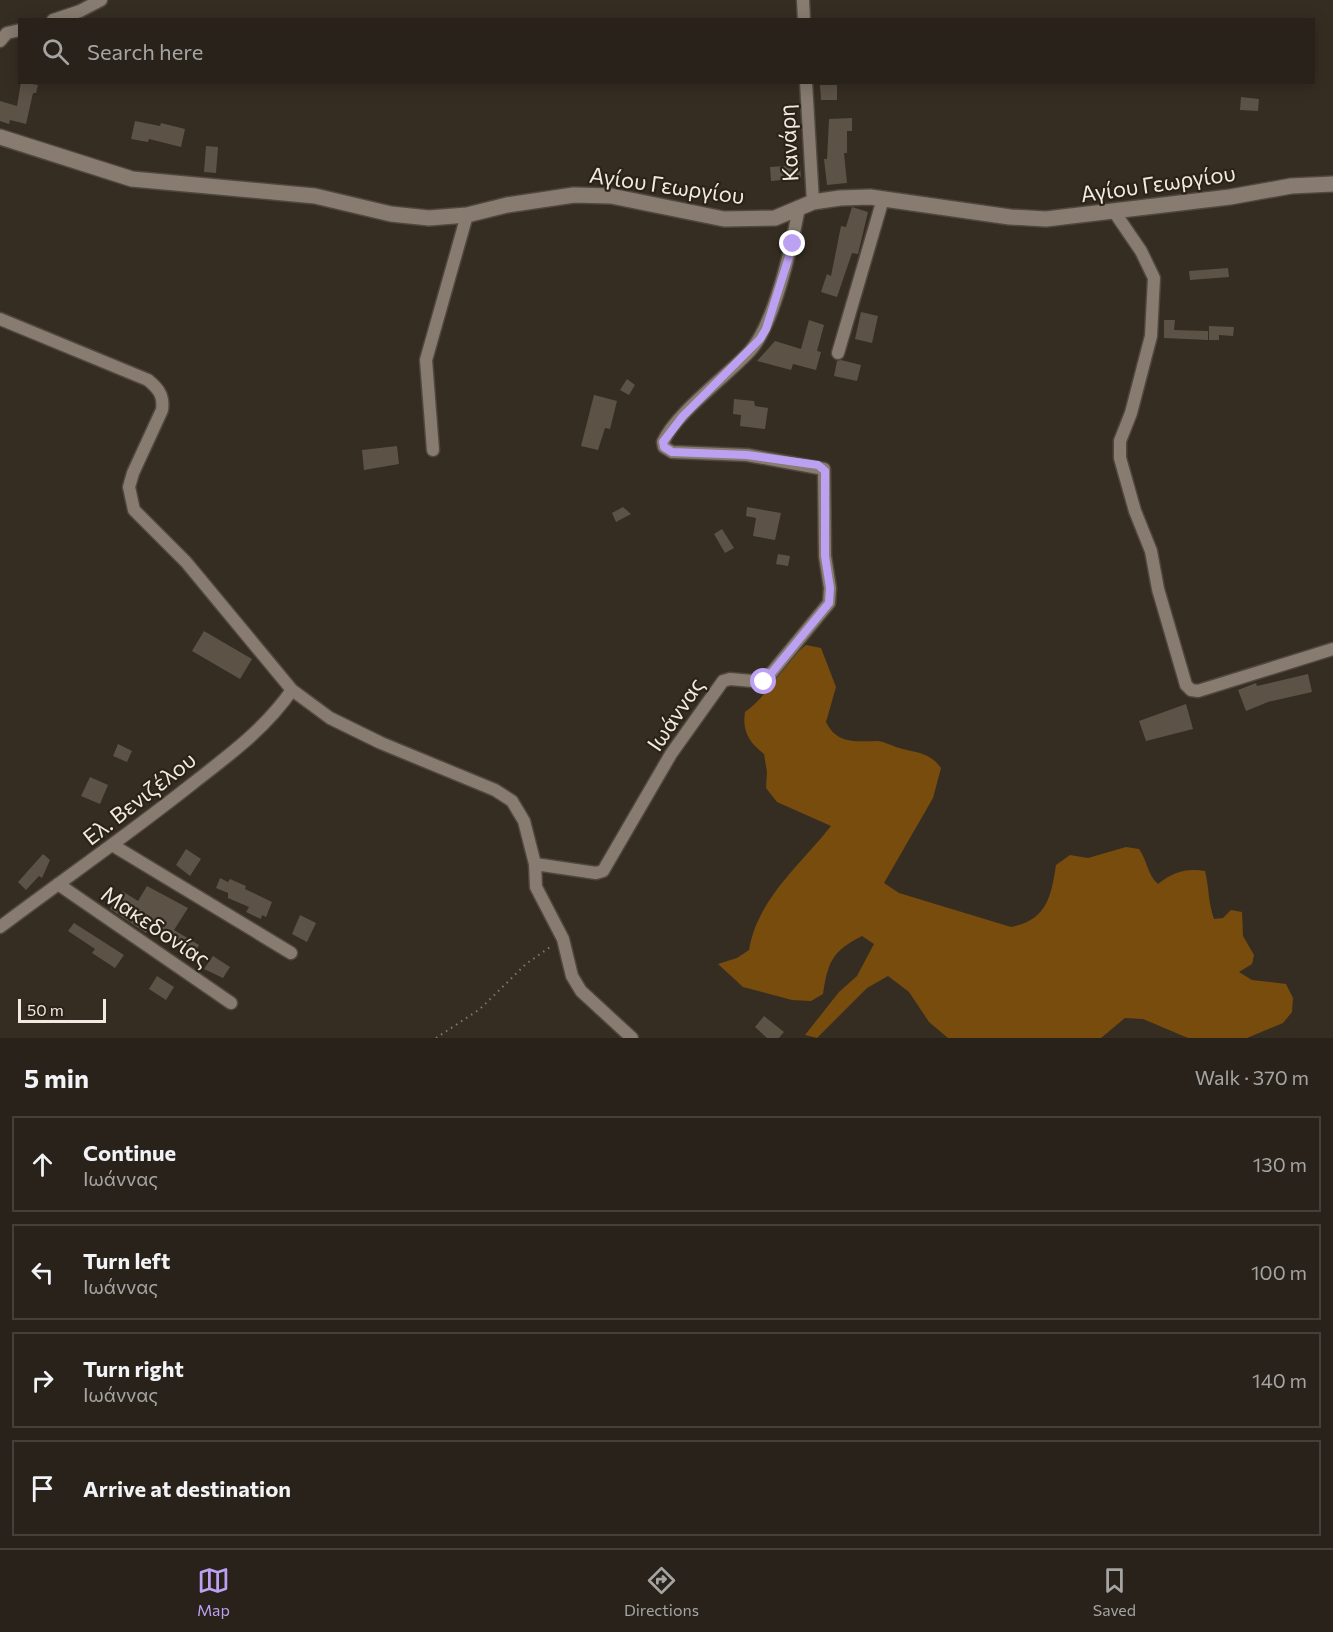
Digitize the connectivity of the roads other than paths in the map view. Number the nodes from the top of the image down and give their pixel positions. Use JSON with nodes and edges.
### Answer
{"nodes":[{"id":1,"x":100,"y":0,"type":"edge"},
{"id":2,"x":803,"y":0,"type":"edge"},
{"id":3,"x":59,"y":18,"type":"edge"},
{"id":4,"x":804,"y":18,"type":"edge"},
{"id":5,"x":18,"y":30,"type":"edge"},
{"id":6,"x":2,"y":33,"type":"edge"},
{"id":7,"x":806,"y":84,"type":"edge"},
{"id":8,"x":0,"y":137,"type":"edge"},
{"id":9,"x":1333,"y":184,"type":"edge"},
{"id":10,"x":883,"y":199,"type":"junction"},
{"id":11,"x":806,"y":205,"type":"junction"},
{"id":12,"x":1113,"y":210,"type":"junction"},
{"id":13,"x":467,"y":215,"type":"junction"},
{"id":14,"x":0,"y":319,"type":"edge"},
{"id":15,"x":838,"y":353,"type":"dead end"},
{"id":16,"x":433,"y":450,"type":"dead end"},
{"id":17,"x":1333,"y":649,"type":"edge"},
{"id":18,"x":292,"y":690,"type":"junction"},
{"id":19,"x":114,"y":846,"type":"junction"},
{"id":20,"x":535,"y":864,"type":"junction"},
{"id":21,"x":58,"y":884,"type":"junction"},
{"id":22,"x":0,"y":927,"type":"edge"},
{"id":23,"x":291,"y":953,"type":"dead end"},
{"id":24,"x":231,"y":1003,"type":"dead end"},
{"id":25,"x":632,"y":1038,"type":"edge"}],
"edges":[{"from":1,"to":3,"type":"street"},
{"from":2,"to":4,"type":"street"},
{"from":5,"to":6,"type":"street"},
{"from":7,"to":11,"type":"street","name":"Κανάρη"},
{"from":8,"to":13,"type":"street","name":"Αγίου Γεωργίου"},
{"from":9,"to":12,"type":"street","name":"Αγίου Γεωργίου"},
{"from":10,"to":11,"type":"street","name":"Αγίου Γεωργίου"},
{"from":10,"to":12,"type":"street","name":"Αγίου Γεωργίου"},
{"from":10,"to":15,"type":"street"},
{"from":11,"to":13,"type":"street","name":"Αγίου Γεωργίου"},
{"from":11,"to":20,"type":"street","name":"Ιωάννας"},
{"from":12,"to":17,"type":"street"},
{"from":13,"to":16,"type":"street"},
{"from":14,"to":18,"type":"street"},
{"from":18,"to":19,"type":"street","name":"Ελ. Βενιζέλου"},
{"from":18,"to":20,"type":"street"},
{"from":19,"to":21,"type":"street","name":"Ελ. Βενιζέλου"},
{"from":19,"to":23,"type":"street"},
{"from":20,"to":25,"type":"street"},
{"from":21,"to":22,"type":"street","name":"Ελ. Βενιζέλου"},
{"from":21,"to":24,"type":"street","name":"Μακεδονίας"}]}
